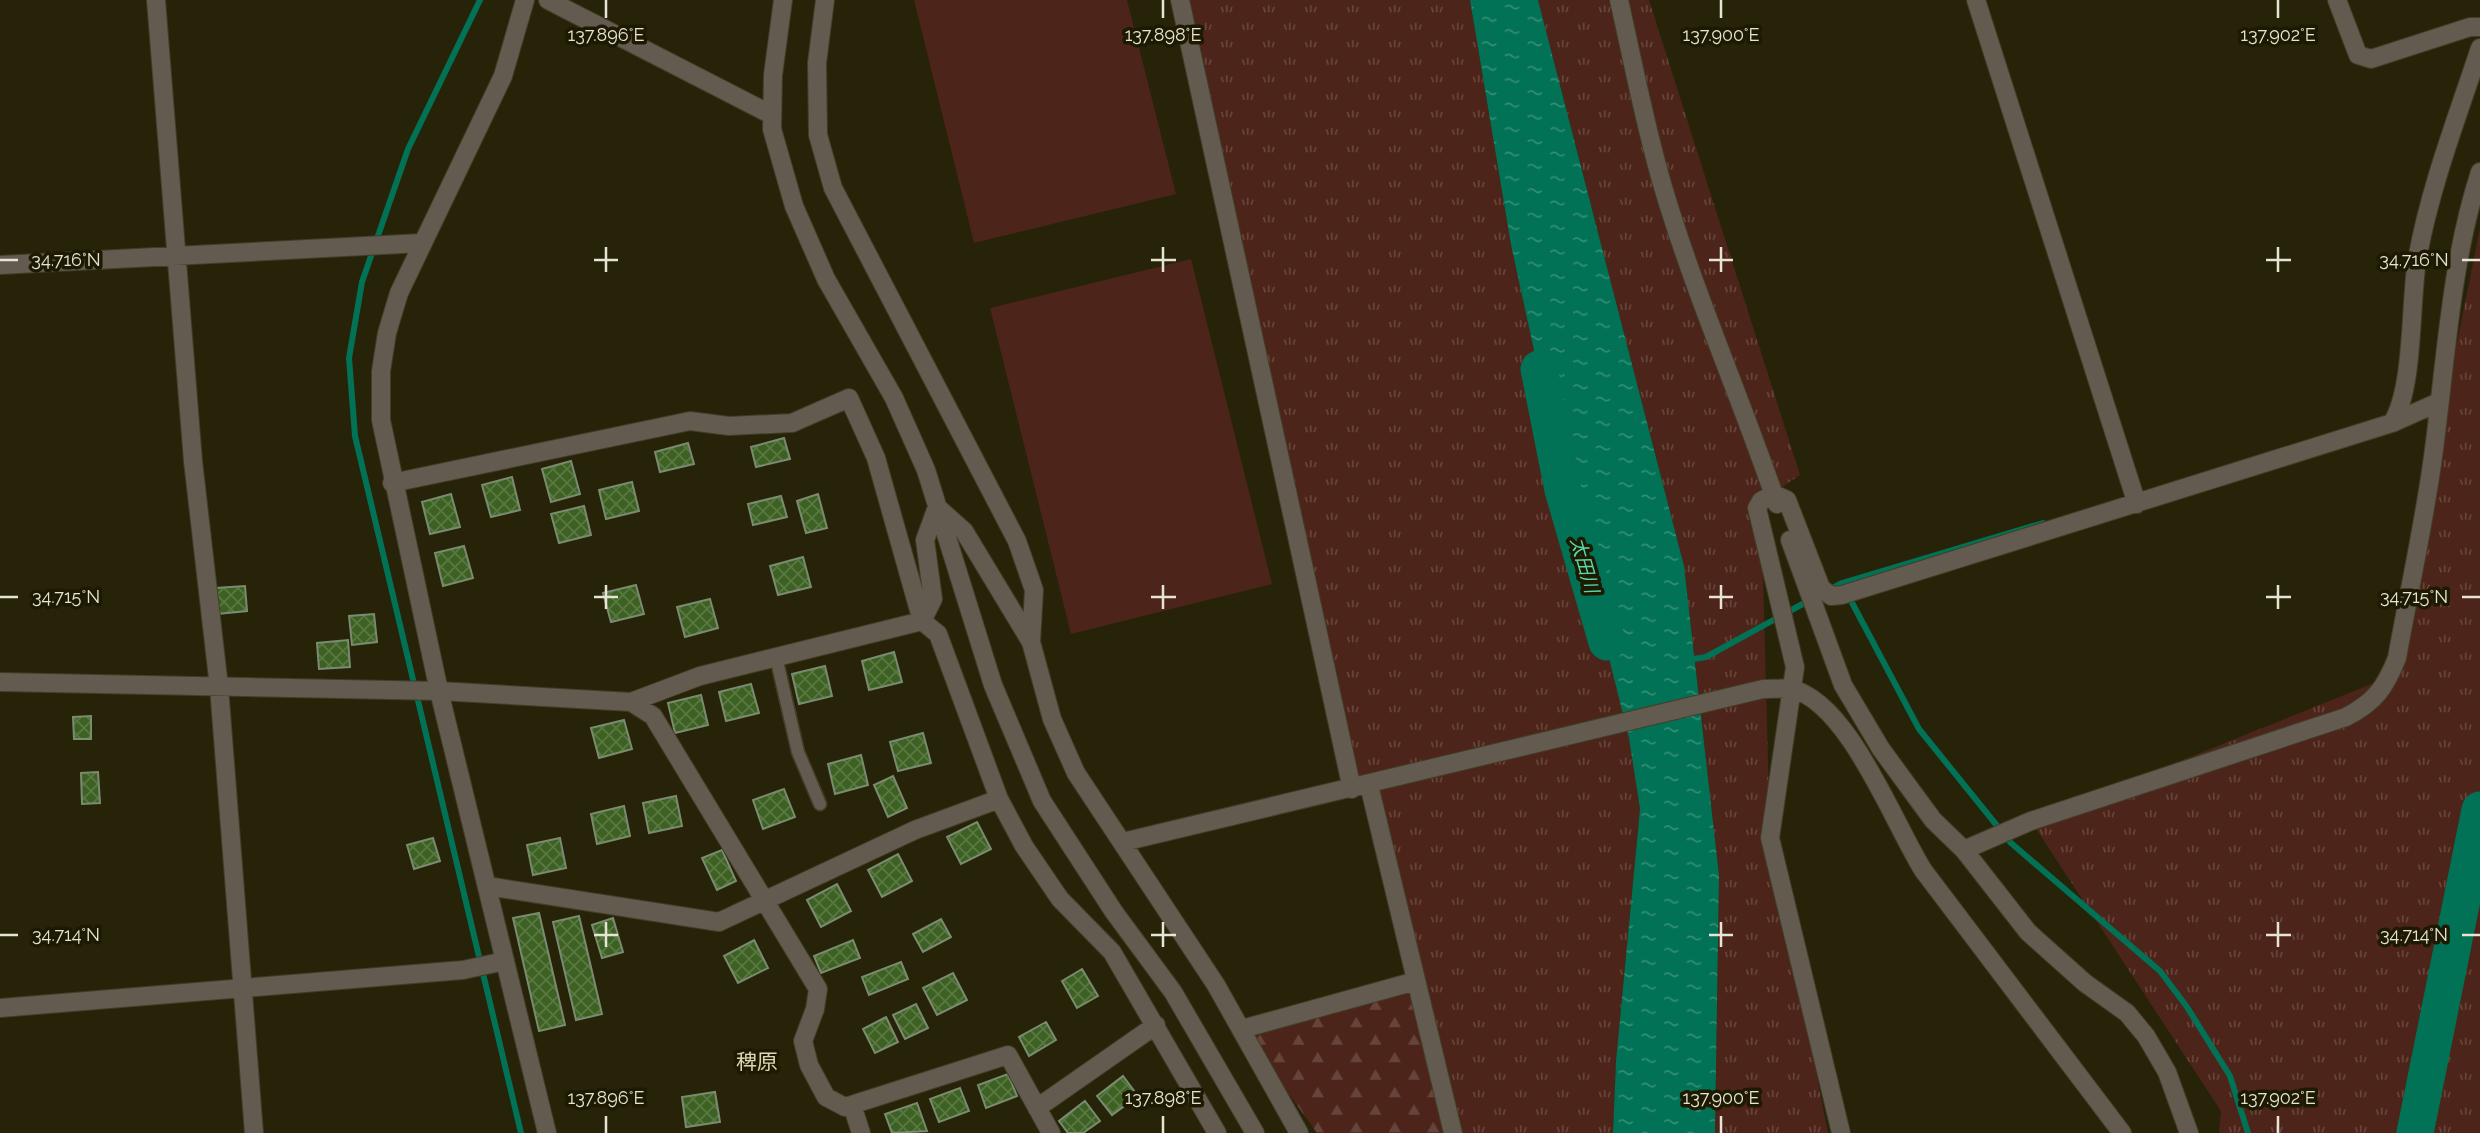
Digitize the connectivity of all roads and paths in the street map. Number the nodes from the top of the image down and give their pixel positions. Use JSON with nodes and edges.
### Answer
{"nodes":[{"id":1,"x":156,"y":0,"type":"edge"},
{"id":2,"x":526,"y":0,"type":"edge"},
{"id":3,"x":548,"y":0,"type":"edge"},
{"id":4,"x":783,"y":0,"type":"edge"},
{"id":5,"x":825,"y":0,"type":"edge"},
{"id":6,"x":1180,"y":0,"type":"edge"},
{"id":7,"x":1619,"y":0,"type":"edge"},
{"id":8,"x":1976,"y":0,"type":"edge"},
{"id":9,"x":2337,"y":0,"type":"edge"},
{"id":10,"x":2480,"y":27,"type":"edge"},
{"id":11,"x":2480,"y":48,"type":"edge"},
{"id":12,"x":772,"y":115,"type":"junction"},
{"id":13,"x":2480,"y":172,"type":"edge"},
{"id":14,"x":422,"y":243,"type":"junction"},
{"id":15,"x":178,"y":254,"type":"junction"},
{"id":16,"x":0,"y":265,"type":"edge"},
{"id":17,"x":2439,"y":402,"type":"junction"},
{"id":18,"x":2392,"y":423,"type":"junction"},
{"id":19,"x":393,"y":483,"type":"junction"},
{"id":20,"x":1774,"y":494,"type":"junction"},
{"id":21,"x":2137,"y":504,"type":"junction"},
{"id":22,"x":937,"y":507,"type":"junction"},
{"id":23,"x":922,"y":621,"type":"junction"},
{"id":24,"x":1031,"y":642,"type":"junction"},
{"id":25,"x":776,"y":657,"type":"junction"},
{"id":26,"x":0,"y":682,"type":"edge"},
{"id":27,"x":219,"y":687,"type":"junction"},
{"id":28,"x":1791,"y":689,"type":"junction"},
{"id":29,"x":439,"y":691,"type":"junction"},
{"id":30,"x":631,"y":702,"type":"junction"},
{"id":31,"x":1368,"y":785,"type":"junction"},
{"id":32,"x":999,"y":799,"type":"junction"},
{"id":33,"x":820,"y":804,"type":"dead end"},
{"id":34,"x":1123,"y":842,"type":"junction"},
{"id":35,"x":1964,"y":850,"type":"junction"},
{"id":36,"x":487,"y":886,"type":"junction"},
{"id":37,"x":765,"y":902,"type":"junction"},
{"id":38,"x":505,"y":961,"type":"junction"},
{"id":39,"x":1416,"y":981,"type":"junction"},
{"id":40,"x":241,"y":989,"type":"junction"},
{"id":41,"x":0,"y":1008,"type":"edge"},
{"id":42,"x":1156,"y":1026,"type":"junction"},
{"id":43,"x":1242,"y":1028,"type":"junction"},
{"id":44,"x":852,"y":1105,"type":"junction"},
{"id":45,"x":1037,"y":1108,"type":"junction"},
{"id":46,"x":254,"y":1133,"type":"edge"},
{"id":47,"x":547,"y":1133,"type":"edge"},
{"id":48,"x":861,"y":1133,"type":"edge"},
{"id":49,"x":1051,"y":1133,"type":"edge"},
{"id":50,"x":1217,"y":1133,"type":"edge"},
{"id":51,"x":1255,"y":1133,"type":"edge"},
{"id":52,"x":1298,"y":1133,"type":"edge"},
{"id":53,"x":1453,"y":1133,"type":"edge"},
{"id":54,"x":1841,"y":1133,"type":"edge"},
{"id":55,"x":2122,"y":1133,"type":"edge"},
{"id":56,"x":2189,"y":1133,"type":"edge"}],
"edges":[{"from":1,"to":15,"type":"street"},
{"from":2,"to":14,"type":"street"},
{"from":3,"to":12,"type":"street"},
{"from":4,"to":12,"type":"street"},
{"from":5,"to":24,"type":"street"},
{"from":6,"to":31,"type":"street"},
{"from":7,"to":20,"type":"street"},
{"from":8,"to":21,"type":"street"},
{"from":9,"to":10,"type":"street"},
{"from":11,"to":18,"type":"street"},
{"from":12,"to":22,"type":"street"},
{"from":13,"to":17,"type":"street"},
{"from":14,"to":15,"type":"street"},
{"from":14,"to":19,"type":"street"},
{"from":15,"to":16,"type":"street"},
{"from":15,"to":27,"type":"street"},
{"from":17,"to":18,"type":"street"},
{"from":17,"to":35,"type":"street"},
{"from":18,"to":21,"type":"street"},
{"from":19,"to":23,"type":"street"},
{"from":19,"to":29,"type":"street"},
{"from":20,"to":21,"type":"street"},
{"from":20,"to":28,"type":"street"},
{"from":20,"to":35,"type":"street"},
{"from":22,"to":23,"type":"street"},
{"from":22,"to":24,"type":"street"},
{"from":22,"to":51,"type":"street"},
{"from":23,"to":25,"type":"street"},
{"from":23,"to":32,"type":"street"},
{"from":24,"to":34,"type":"street"},
{"from":25,"to":30,"type":"street"},
{"from":25,"to":33,"type":"lane"},
{"from":26,"to":27,"type":"street"},
{"from":27,"to":29,"type":"street"},
{"from":27,"to":40,"type":"street"},
{"from":28,"to":31,"type":"street"},
{"from":28,"to":54,"type":"street"},
{"from":28,"to":55,"type":"street"},
{"from":29,"to":30,"type":"street"},
{"from":29,"to":36,"type":"street"},
{"from":30,"to":37,"type":"street"},
{"from":31,"to":34,"type":"street"},
{"from":31,"to":39,"type":"street"},
{"from":32,"to":37,"type":"street"},
{"from":32,"to":42,"type":"street"},
{"from":34,"to":43,"type":"street"},
{"from":35,"to":56,"type":"street"},
{"from":36,"to":37,"type":"street"},
{"from":36,"to":38,"type":"street"},
{"from":37,"to":44,"type":"street"},
{"from":38,"to":40,"type":"street"},
{"from":38,"to":47,"type":"street"},
{"from":39,"to":43,"type":"street"},
{"from":39,"to":53,"type":"street"},
{"from":40,"to":41,"type":"street"},
{"from":40,"to":46,"type":"street"},
{"from":42,"to":45,"type":"street"},
{"from":42,"to":50,"type":"street"},
{"from":43,"to":52,"type":"street"},
{"from":44,"to":45,"type":"street"},
{"from":44,"to":48,"type":"street"},
{"from":45,"to":49,"type":"street"}]}
